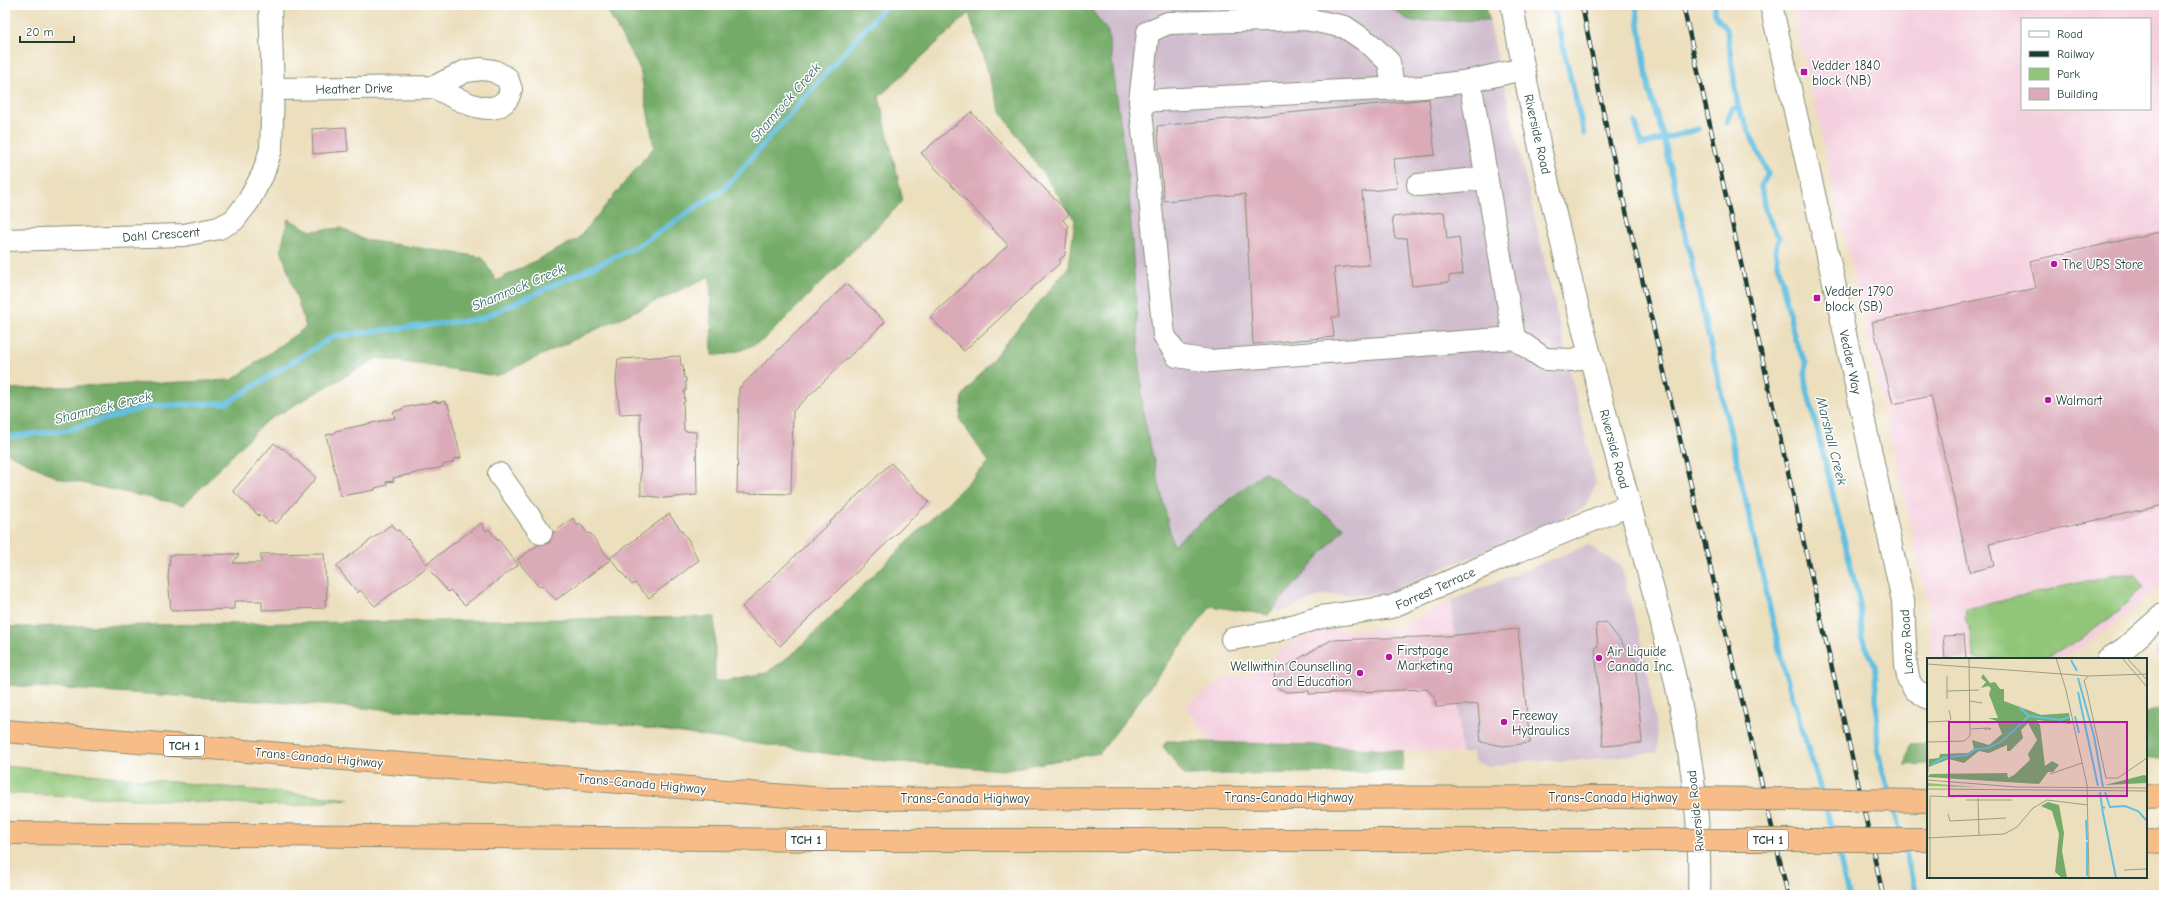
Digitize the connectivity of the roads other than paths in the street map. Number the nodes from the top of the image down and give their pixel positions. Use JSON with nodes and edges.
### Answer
{"nodes":[{"id":1,"x":270,"y":5,"type":"edge"},
{"id":2,"x":1512,"y":5,"type":"edge"},
{"id":3,"x":1771,"y":5,"type":"edge"},
{"id":4,"x":1523,"y":69,"type":"junction"},
{"id":5,"x":1470,"y":81,"type":"junction"},
{"id":6,"x":434,"y":87,"type":"dead end"},
{"id":7,"x":1393,"y":88,"type":"junction"},
{"id":8,"x":273,"y":89,"type":"junction"},
{"id":9,"x":1140,"y":101,"type":"junction"},
{"id":10,"x":1486,"y":178,"type":"junction"},
{"id":11,"x":1418,"y":185,"type":"dead end"},
{"id":12,"x":5,"y":240,"type":"edge"},
{"id":13,"x":1514,"y":338,"type":"junction"},
{"id":14,"x":1589,"y":355,"type":"junction"},
{"id":15,"x":499,"y":474,"type":"dead end"},
{"id":16,"x":1630,"y":506,"type":"junction"},
{"id":17,"x":541,"y":534,"type":"dead end"},
{"id":18,"x":1903,"y":602,"type":"joint"},
{"id":19,"x":2164,"y":614,"type":"edge"},
{"id":20,"x":1232,"y":639,"type":"dead end"},
{"id":21,"x":2110,"y":658,"type":"edge"},
{"id":22,"x":1927,"y":697,"type":"edge"},
{"id":23,"x":5,"y":731,"type":"edge"},
{"id":24,"x":2147,"y":796,"type":"edge"},
{"id":25,"x":2164,"y":796,"type":"edge"},
{"id":26,"x":1927,"y":801,"type":"edge"},
{"id":27,"x":2147,"y":803,"type":"edge"},
{"id":28,"x":2164,"y":803,"type":"edge"},
{"id":29,"x":5,"y":833,"type":"edge"},
{"id":30,"x":1927,"y":840,"type":"edge"},
{"id":31,"x":2147,"y":841,"type":"edge"},
{"id":32,"x":2164,"y":842,"type":"edge"},
{"id":33,"x":1699,"y":895,"type":"edge"}],
"edges":[{"from":1,"to":8,"type":"street","name":"Dahl Crescent"},
{"from":2,"to":4,"type":"street","name":"Riverside Road"},
{"from":3,"to":18,"type":"street","name":"Vedder Way"},
{"from":4,"to":5,"type":"street"},
{"from":4,"to":14,"type":"street","name":"Riverside Road"},
{"from":5,"to":7,"type":"street"},
{"from":5,"to":10,"type":"street"},
{"from":6,"to":8,"type":"street","name":"Heather Drive"},
{"from":7,"to":9,"type":"street"},
{"from":7,"to":9,"type":"street"},
{"from":8,"to":12,"type":"street","name":"Dahl Crescent"},
{"from":9,"to":13,"type":"street"},
{"from":10,"to":11,"type":"street"},
{"from":10,"to":13,"type":"street"},
{"from":13,"to":14,"type":"street"},
{"from":14,"to":16,"type":"street","name":"Riverside Road"},
{"from":15,"to":17,"type":"street"},
{"from":16,"to":20,"type":"street","name":"Forrest Terrace"},
{"from":16,"to":33,"type":"street","name":"Riverside Road"},
{"from":18,"to":22,"type":"street","name":"Lonzo Road"},
{"from":19,"to":21,"type":"street"},
{"from":23,"to":26,"type":"highway","name":"Trans-Canada Highway","number":"TCH 1","bridge":true},
{"from":24,"to":25,"type":"highway"},
{"from":27,"to":28,"type":"highway"},
{"from":29,"to":30,"type":"highway","number":"TCH 1","bridge":true},
{"from":31,"to":32,"type":"highway"}]}
